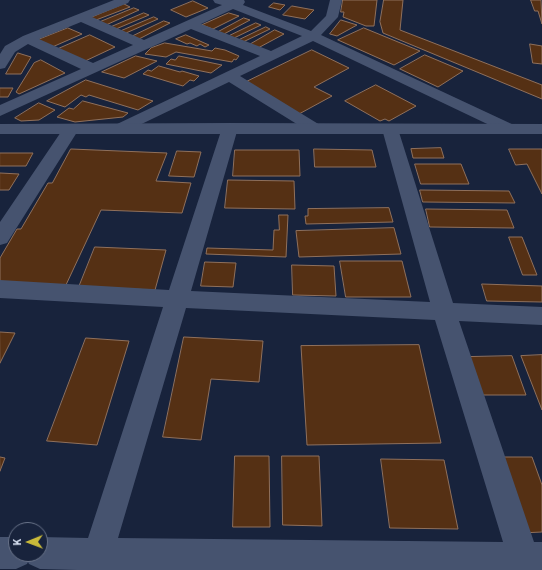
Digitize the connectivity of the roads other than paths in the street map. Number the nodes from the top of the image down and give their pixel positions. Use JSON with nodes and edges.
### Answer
{"nodes":[{"id":1,"x":124,"y":0,"type":"edge"},
{"id":2,"x":218,"y":0,"type":"edge"},
{"id":3,"x":336,"y":0,"type":"edge"},
{"id":4,"x":238,"y":2,"type":"edge"},
{"id":5,"x":81,"y":17,"type":"junction"},
{"id":6,"x":190,"y":24,"type":"junction"},
{"id":7,"x":313,"y":36,"type":"junction"},
{"id":8,"x":28,"y":39,"type":"junction"},
{"id":9,"x":144,"y":45,"type":"junction"},
{"id":10,"x":271,"y":56,"type":"junction"},
{"id":11,"x":0,"y":65,"type":"edge"},
{"id":12,"x":91,"y":68,"type":"junction"},
{"id":13,"x":229,"y":76,"type":"junction"},
{"id":14,"x":0,"y":111,"type":"edge"},
{"id":15,"x":120,"y":128,"type":"junction"},
{"id":16,"x":230,"y":128,"type":"junction"},
{"id":17,"x":314,"y":128,"type":"junction"},
{"id":18,"x":390,"y":128,"type":"junction"},
{"id":19,"x":71,"y":129,"type":"junction"},
{"id":20,"x":510,"y":129,"type":"junction"},
{"id":21,"x":0,"y":130,"type":"edge"},
{"id":22,"x":542,"y":130,"type":"edge"},
{"id":23,"x":0,"y":238,"type":"edge"},
{"id":24,"x":0,"y":289,"type":"edge"},
{"id":25,"x":178,"y":299,"type":"junction"},
{"id":26,"x":444,"y":312,"type":"junction"},
{"id":27,"x":542,"y":316,"type":"edge"},
{"id":28,"x":48,"y":554,"type":"edge"},
{"id":29,"x":96,"y":562,"type":"edge"},
{"id":30,"x":531,"y":562,"type":"edge"}],
"edges":[{"from":1,"to":5,"type":"street"},
{"from":2,"to":4,"type":"street"},
{"from":3,"to":7,"type":"street"},
{"from":4,"to":6,"type":"street"},
{"from":4,"to":7,"type":"street"},
{"from":5,"to":8,"type":"street"},
{"from":5,"to":9,"type":"street"},
{"from":6,"to":9,"type":"street"},
{"from":6,"to":10,"type":"street"},
{"from":7,"to":10,"type":"street"},
{"from":7,"to":20,"type":"street"},
{"from":8,"to":11,"type":"street"},
{"from":8,"to":12,"type":"street"},
{"from":9,"to":12,"type":"street"},
{"from":10,"to":13,"type":"street"},
{"from":12,"to":14,"type":"street"},
{"from":13,"to":15,"type":"street"},
{"from":13,"to":17,"type":"street"},
{"from":15,"to":16,"type":"street"},
{"from":15,"to":19,"type":"street"},
{"from":16,"to":17,"type":"street"},
{"from":16,"to":25,"type":"street"},
{"from":17,"to":18,"type":"street"},
{"from":18,"to":20,"type":"street"},
{"from":18,"to":26,"type":"street"},
{"from":19,"to":21,"type":"street"},
{"from":19,"to":23,"type":"street"},
{"from":20,"to":22,"type":"street"},
{"from":24,"to":25,"type":"street"},
{"from":25,"to":26,"type":"street"},
{"from":25,"to":29,"type":"street"},
{"from":26,"to":27,"type":"street"},
{"from":26,"to":30,"type":"street"},
{"from":28,"to":29,"type":"street"},
{"from":29,"to":30,"type":"street"}]}
